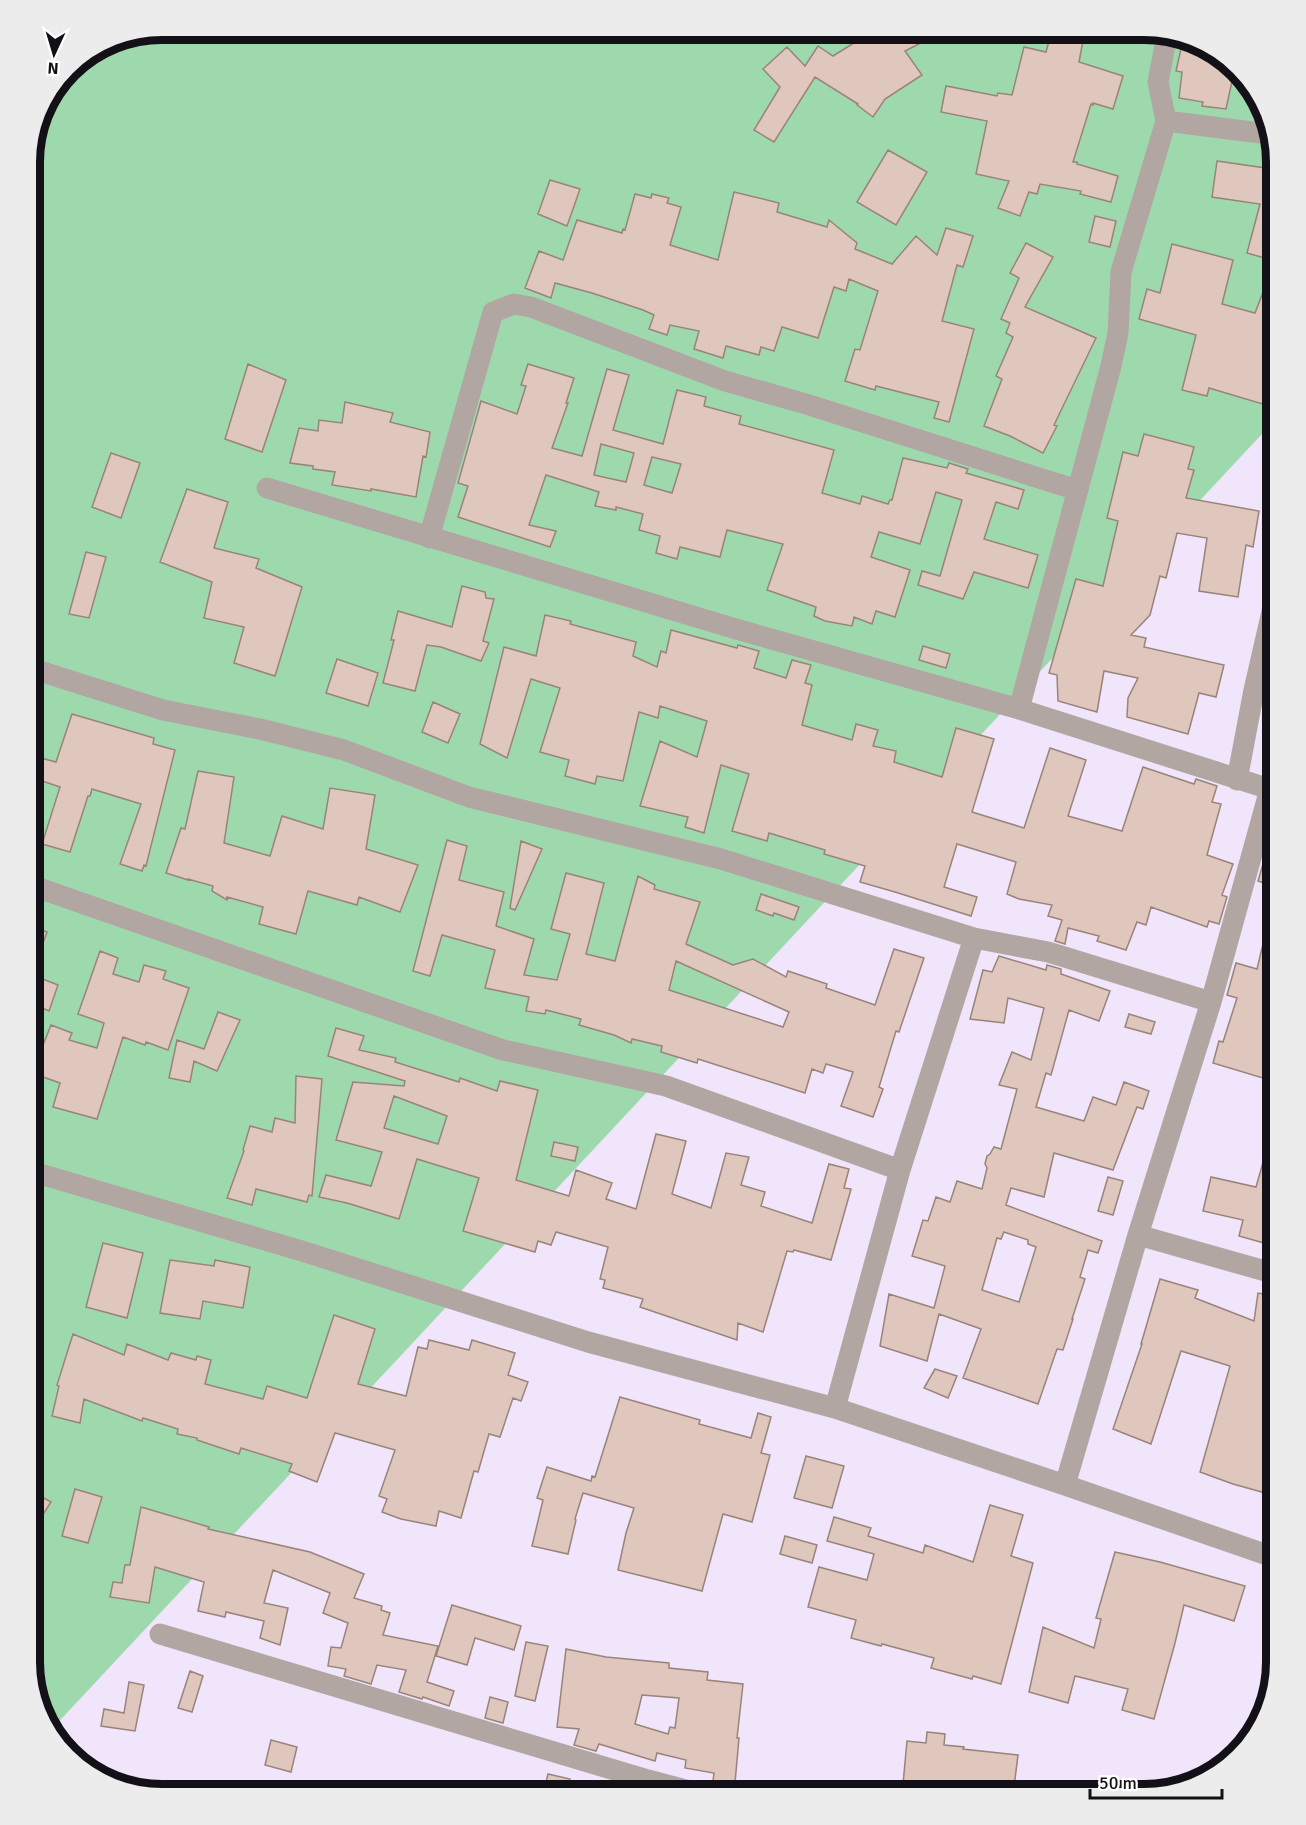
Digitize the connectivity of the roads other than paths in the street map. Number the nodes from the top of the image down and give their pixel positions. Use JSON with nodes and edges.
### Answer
{"nodes":[{"id":1,"x":1166,"y":43,"type":"edge"},
{"id":2,"x":1166,"y":121,"type":"junction"},
{"id":3,"x":1261,"y":133,"type":"edge"},
{"id":4,"x":267,"y":488,"type":"dead end"},
{"id":5,"x":1077,"y":490,"type":"junction"},
{"id":6,"x":429,"y":538,"type":"junction"},
{"id":7,"x":1266,"y":638,"type":"edge"},
{"id":8,"x":41,"y":671,"type":"edge"},
{"id":9,"x":1019,"y":710,"type":"junction"},
{"id":10,"x":1237,"y":780,"type":"junction"},
{"id":11,"x":1266,"y":788,"type":"edge"},
{"id":12,"x":1266,"y":814,"type":"edge"},
{"id":13,"x":41,"y":889,"type":"edge"},
{"id":14,"x":974,"y":938,"type":"junction"},
{"id":15,"x":1211,"y":1002,"type":"junction"},
{"id":16,"x":900,"y":1170,"type":"junction"},
{"id":17,"x":40,"y":1174,"type":"edge"},
{"id":18,"x":1138,"y":1235,"type":"junction"},
{"id":19,"x":1266,"y":1271,"type":"edge"},
{"id":20,"x":835,"y":1408,"type":"junction"},
{"id":21,"x":1065,"y":1485,"type":"junction"},
{"id":22,"x":1266,"y":1555,"type":"edge"},
{"id":23,"x":160,"y":1634,"type":"dead end"},
{"id":24,"x":663,"y":1784,"type":"edge"}],
"edges":[{"from":1,"to":2,"type":"street"},
{"from":2,"to":3,"type":"street"},
{"from":2,"to":5,"type":"street"},
{"from":4,"to":6,"type":"street"},
{"from":5,"to":6,"type":"street"},
{"from":5,"to":9,"type":"street"},
{"from":6,"to":9,"type":"street"},
{"from":7,"to":10,"type":"street"},
{"from":8,"to":14,"type":"street"},
{"from":9,"to":10,"type":"street"},
{"from":10,"to":11,"type":"street"},
{"from":12,"to":15,"type":"street"},
{"from":13,"to":16,"type":"street"},
{"from":14,"to":15,"type":"street"},
{"from":14,"to":16,"type":"street"},
{"from":15,"to":18,"type":"street"},
{"from":16,"to":20,"type":"street"},
{"from":17,"to":20,"type":"street"},
{"from":18,"to":19,"type":"street"},
{"from":18,"to":21,"type":"street"},
{"from":20,"to":21,"type":"street"},
{"from":21,"to":22,"type":"street"},
{"from":23,"to":24,"type":"street"}]}
